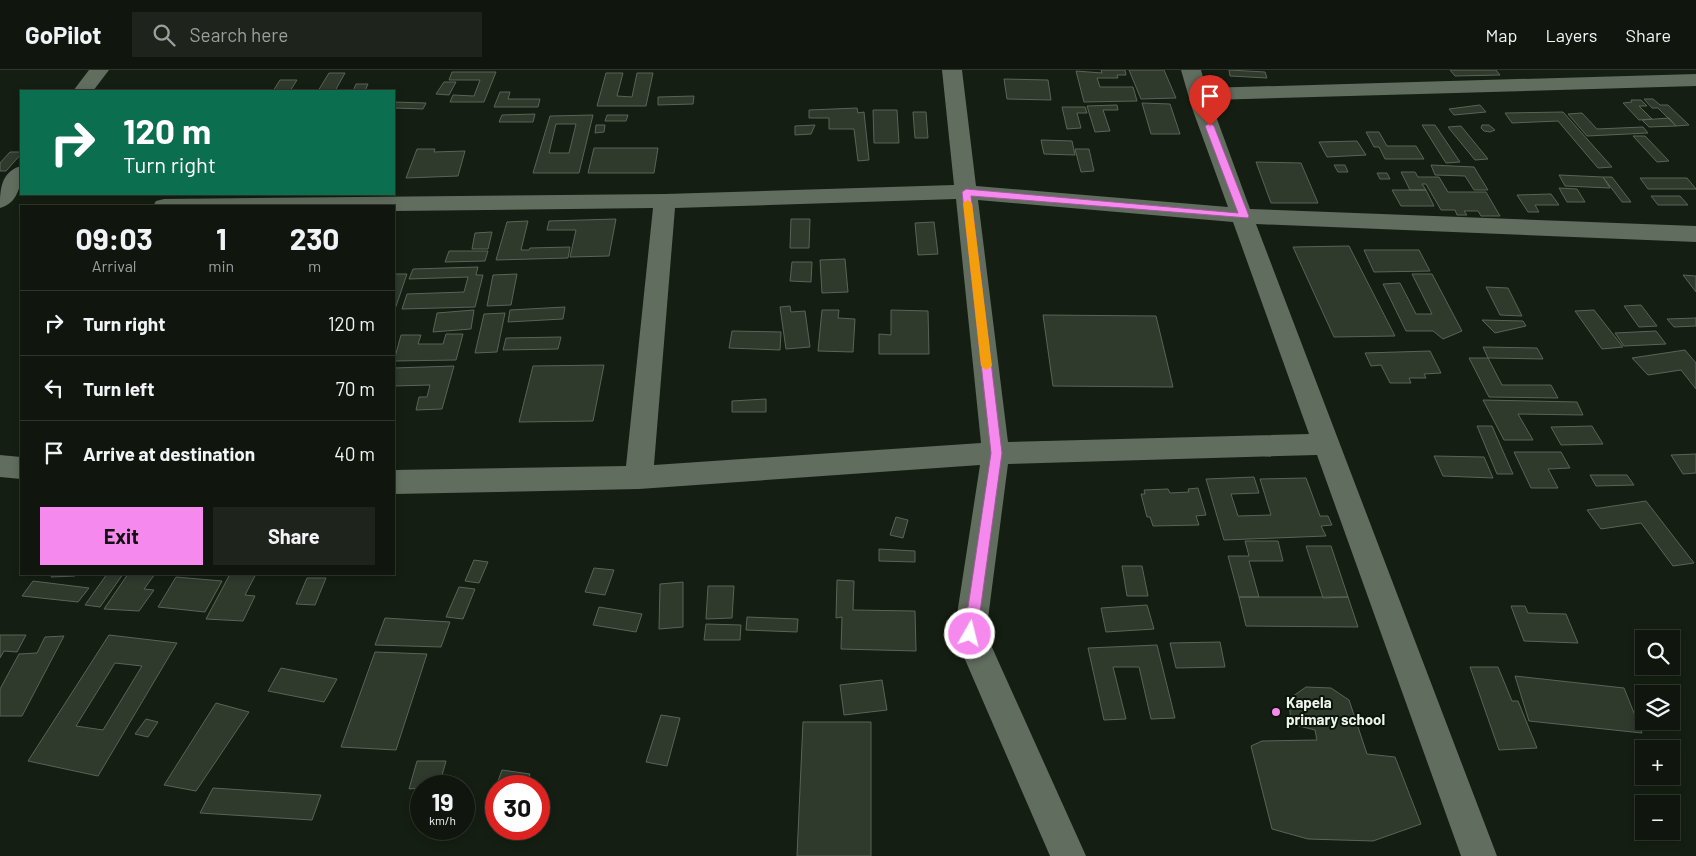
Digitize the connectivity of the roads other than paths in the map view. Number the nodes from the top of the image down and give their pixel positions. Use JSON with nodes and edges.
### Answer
{"nodes":[{"id":1,"x":99,"y":70,"type":"edge"},
{"id":2,"x":952,"y":70,"type":"edge"},
{"id":3,"x":1689,"y":80,"type":"edge"},
{"id":4,"x":1195,"y":82,"type":"edge"},
{"id":5,"x":84,"y":90,"type":"edge"},
{"id":6,"x":20,"y":174,"type":"edge"},
{"id":7,"x":966,"y":192,"type":"junction"},
{"id":8,"x":0,"y":201,"type":"edge"},
{"id":9,"x":665,"y":201,"type":"junction"},
{"id":10,"x":359,"y":204,"type":"edge"},
{"id":11,"x":262,"y":205,"type":"edge"},
{"id":12,"x":0,"y":209,"type":"edge"},
{"id":13,"x":20,"y":209,"type":"edge"},
{"id":14,"x":1244,"y":216,"type":"junction"},
{"id":15,"x":1696,"y":234,"type":"edge"},
{"id":16,"x":1328,"y":444,"type":"junction"},
{"id":17,"x":996,"y":453,"type":"junction"},
{"id":18,"x":0,"y":466,"type":"edge"},
{"id":19,"x":20,"y":468,"type":"edge"},
{"id":20,"x":639,"y":477,"type":"junction"},
{"id":21,"x":395,"y":482,"type":"edge"},
{"id":22,"x":1068,"y":856,"type":"edge"},
{"id":23,"x":1478,"y":856,"type":"edge"}],
"edges":[{"from":1,"to":5,"type":"street"},
{"from":2,"to":7,"type":"street"},
{"from":3,"to":4,"type":"street"},
{"from":4,"to":14,"type":"street"},
{"from":6,"to":8,"type":"street"},
{"from":7,"to":9,"type":"street"},
{"from":7,"to":14,"type":"street"},
{"from":7,"to":17,"type":"street"},
{"from":9,"to":10,"type":"street"},
{"from":9,"to":20,"type":"street"},
{"from":10,"to":11,"type":"street"},
{"from":12,"to":13,"type":"street"},
{"from":14,"to":15,"type":"street"},
{"from":14,"to":16,"type":"street"},
{"from":16,"to":17,"type":"street"},
{"from":16,"to":23,"type":"street"},
{"from":17,"to":20,"type":"street"},
{"from":17,"to":22,"type":"street"},
{"from":18,"to":19,"type":"street"},
{"from":20,"to":21,"type":"street"}]}
